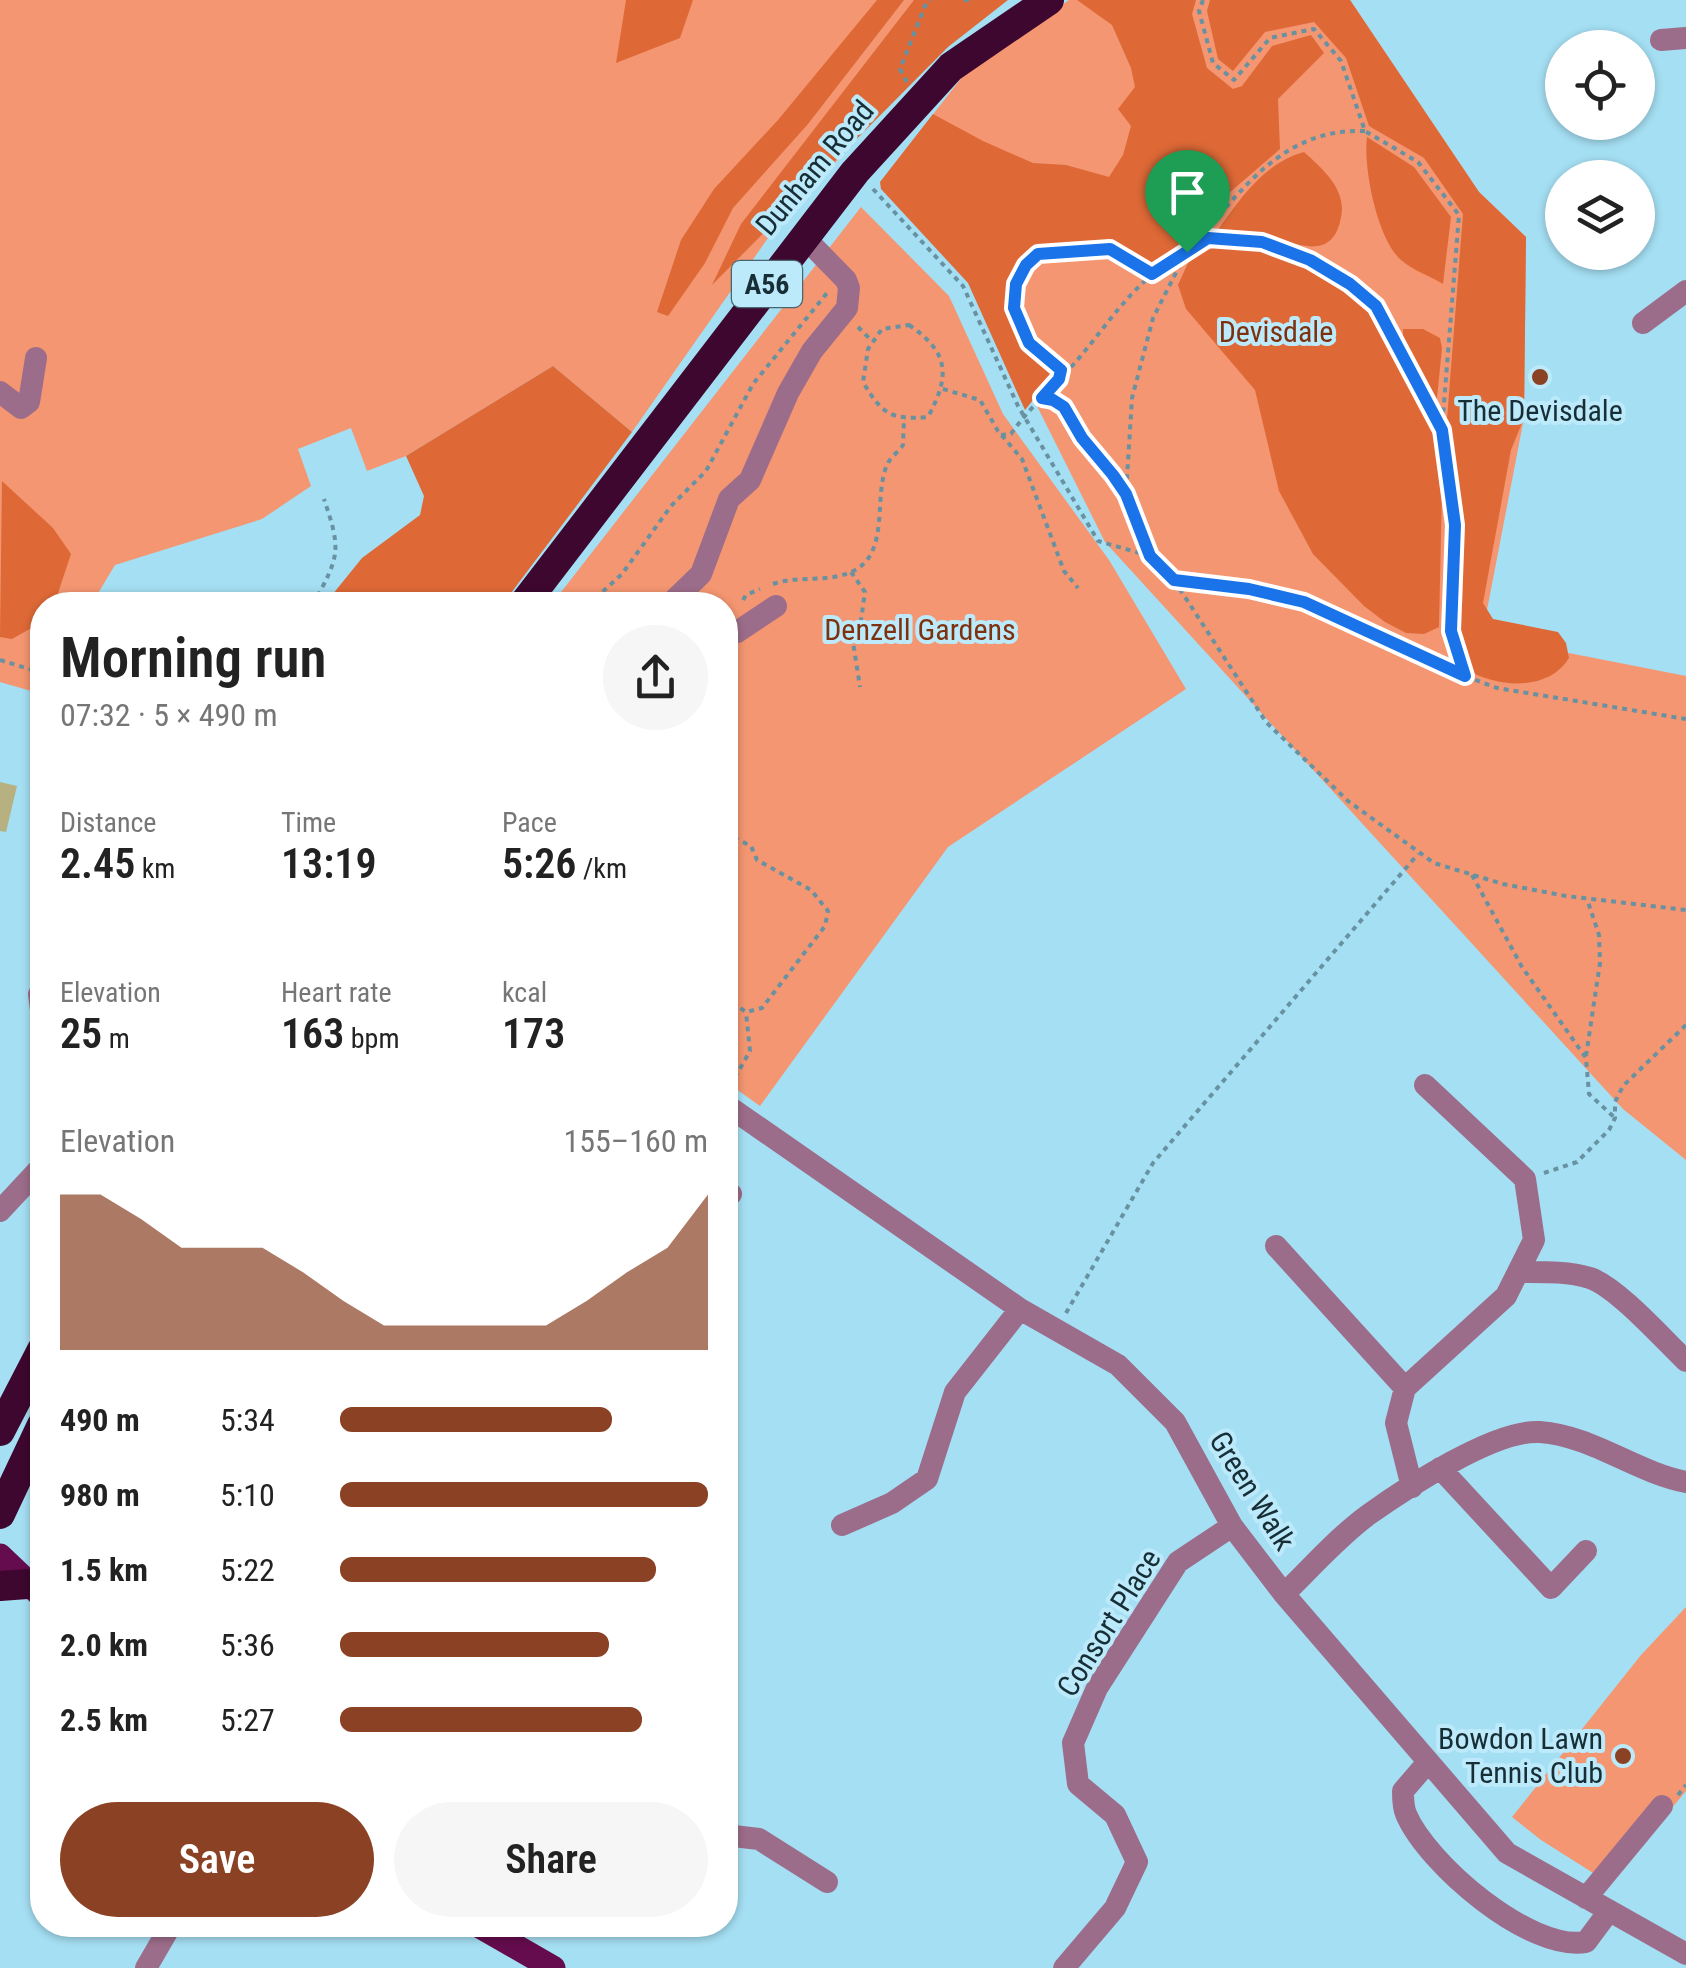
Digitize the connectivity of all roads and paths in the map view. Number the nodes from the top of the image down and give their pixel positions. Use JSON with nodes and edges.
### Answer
{"nodes":[{"id":1,"x":930,"y":0,"type":"edge"},
{"id":2,"x":1049,"y":0,"type":"edge"},
{"id":3,"x":1203,"y":0,"type":"edge"},
{"id":4,"x":1686,"y":38,"type":"edge"},
{"id":5,"x":1661,"y":40,"type":"dead end"},
{"id":6,"x":921,"y":97,"type":"junction"},
{"id":7,"x":1366,"y":131,"type":"junction"},
{"id":8,"x":855,"y":172,"type":"junction"},
{"id":9,"x":803,"y":236,"type":"junction"},
{"id":10,"x":1187,"y":252,"type":"junction"},
{"id":11,"x":1152,"y":274,"type":"junction"},
{"id":12,"x":846,"y":280,"type":"junction"},
{"id":13,"x":1686,"y":291,"type":"edge"},
{"id":14,"x":1643,"y":323,"type":"dead end"},
{"id":15,"x":36,"y":358,"type":"dead end"},
{"id":16,"x":1059,"y":379,"type":"junction"},
{"id":17,"x":943,"y":388,"type":"junction"},
{"id":18,"x":0,"y":392,"type":"edge"},
{"id":19,"x":1042,"y":398,"type":"junction"},
{"id":20,"x":1024,"y":416,"type":"junction"},
{"id":21,"x":904,"y":419,"type":"junction"},
{"id":22,"x":1442,"y":430,"type":"junction"},
{"id":23,"x":1001,"y":435,"type":"junction"},
{"id":24,"x":1126,"y":494,"type":"junction"},
{"id":25,"x":324,"y":499,"type":"dead end"},
{"id":26,"x":1150,"y":556,"type":"junction"},
{"id":27,"x":851,"y":572,"type":"junction"},
{"id":28,"x":1174,"y":580,"type":"junction"},
{"id":29,"x":1078,"y":588,"type":"dead end"},
{"id":30,"x":319,"y":592,"type":"edge"},
{"id":31,"x":533,"y":592,"type":"edge"},
{"id":32,"x":602,"y":592,"type":"edge"},
{"id":33,"x":682,"y":592,"type":"edge"},
{"id":34,"x":776,"y":606,"type":"dead end"},
{"id":35,"x":752,"y":622,"type":"junction"},
{"id":36,"x":738,"y":629,"type":"edge"},
{"id":37,"x":0,"y":660,"type":"edge"},
{"id":38,"x":30,"y":669,"type":"edge"},
{"id":39,"x":1465,"y":676,"type":"junction"},
{"id":40,"x":860,"y":687,"type":"dead end"},
{"id":41,"x":1686,"y":719,"type":"edge"},
{"id":42,"x":738,"y":839,"type":"edge"},
{"id":43,"x":1420,"y":853,"type":"junction"},
{"id":44,"x":1472,"y":874,"type":"junction"},
{"id":45,"x":1587,"y":899,"type":"junction"},
{"id":46,"x":1686,"y":910,"type":"edge"},
{"id":47,"x":738,"y":1006,"type":"edge"},
{"id":48,"x":746,"y":1012,"type":"junction"},
{"id":49,"x":1686,"y":1026,"type":"edge"},
{"id":50,"x":1586,"y":1058,"type":"junction"},
{"id":51,"x":738,"y":1073,"type":"edge"},
{"id":52,"x":1425,"y":1085,"type":"dead end"},
{"id":53,"x":738,"y":1110,"type":"edge"},
{"id":54,"x":1615,"y":1118,"type":"junction"},
{"id":55,"x":30,"y":1179,"type":"edge"},
{"id":56,"x":1525,"y":1179,"type":"junction"},
{"id":57,"x":0,"y":1211,"type":"edge"},
{"id":58,"x":1276,"y":1246,"type":"dead end"},
{"id":59,"x":1518,"y":1272,"type":"junction"},
{"id":60,"x":1020,"y":1310,"type":"junction"},
{"id":61,"x":1056,"y":1330,"type":"junction"},
{"id":62,"x":1686,"y":1361,"type":"edge"},
{"id":63,"x":30,"y":1373,"type":"edge"},
{"id":64,"x":1405,"y":1388,"type":"junction"},
{"id":65,"x":0,"y":1431,"type":"edge"},
{"id":66,"x":30,"y":1438,"type":"edge"},
{"id":67,"x":30,"y":1450,"type":"edge"},
{"id":68,"x":1440,"y":1468,"type":"junction"},
{"id":69,"x":0,"y":1476,"type":"edge"},
{"id":70,"x":1686,"y":1482,"type":"edge"},
{"id":71,"x":1412,"y":1487,"type":"junction"},
{"id":72,"x":0,"y":1514,"type":"edge"},
{"id":73,"x":842,"y":1525,"type":"dead end"},
{"id":74,"x":1232,"y":1526,"type":"junction"},
{"id":75,"x":1586,"y":1551,"type":"dead end"},
{"id":76,"x":0,"y":1556,"type":"edge"},
{"id":77,"x":23,"y":1589,"type":"edge"},
{"id":78,"x":1284,"y":1594,"type":"junction"},
{"id":79,"x":1428,"y":1762,"type":"junction"},
{"id":80,"x":1662,"y":1806,"type":"dead end"},
{"id":81,"x":738,"y":1836,"type":"edge"},
{"id":82,"x":827,"y":1882,"type":"dead end"},
{"id":83,"x":1586,"y":1898,"type":"junction"},
{"id":84,"x":1609,"y":1911,"type":"junction"},
{"id":85,"x":164,"y":1937,"type":"edge"},
{"id":86,"x":492,"y":1937,"type":"edge"},
{"id":87,"x":1686,"y":1954,"type":"edge"},
{"id":88,"x":519,"y":1960,"type":"edge"},
{"id":89,"x":146,"y":1968,"type":"edge"},
{"id":90,"x":553,"y":1968,"type":"edge"},
{"id":91,"x":1064,"y":1968,"type":"edge"}],
"edges":[{"from":1,"to":6,"type":"path"},
{"from":2,"to":6,"type":"highway","name":"Dunham Road","number":"A56"},
{"from":3,"to":7,"type":"path"},
{"from":4,"to":5,"type":"street"},
{"from":6,"to":8,"type":"highway","name":"Dunham Road","number":"A56"},
{"from":7,"to":10,"type":"path"},
{"from":7,"to":22,"type":"path"},
{"from":8,"to":9,"type":"highway","name":"Dunham Road","number":"A56"},
{"from":8,"to":20,"type":"path"},
{"from":9,"to":12,"type":"street"},
{"from":9,"to":31,"type":"highway","name":"Dunham Road","number":"A56"},
{"from":10,"to":11,"type":"path"},
{"from":10,"to":22,"type":"path"},
{"from":10,"to":24,"type":"path"},
{"from":11,"to":16,"type":"path"},
{"from":11,"to":16,"type":"path"},
{"from":12,"to":32,"type":"path"},
{"from":12,"to":33,"type":"street"},
{"from":13,"to":14,"type":"street"},
{"from":15,"to":18,"type":"street"},
{"from":16,"to":19,"type":"path"},
{"from":17,"to":21,"type":"path"},
{"from":17,"to":21,"type":"path"},
{"from":17,"to":23,"type":"path"},
{"from":19,"to":20,"type":"path"},
{"from":19,"to":24,"type":"path"},
{"from":20,"to":23,"type":"path"},
{"from":20,"to":26,"type":"path"},
{"from":21,"to":27,"type":"path"},
{"from":22,"to":39,"type":"path"},
{"from":23,"to":29,"type":"path"},
{"from":24,"to":26,"type":"path"},
{"from":25,"to":30,"type":"path"},
{"from":26,"to":28,"type":"path"},
{"from":27,"to":35,"type":"path"},
{"from":27,"to":40,"type":"path"},
{"from":28,"to":39,"type":"path"},
{"from":28,"to":43,"type":"path"},
{"from":34,"to":35,"type":"street"},
{"from":35,"to":36,"type":"street"},
{"from":37,"to":38,"type":"path"},
{"from":39,"to":41,"type":"path"},
{"from":42,"to":48,"type":"path"},
{"from":43,"to":44,"type":"path"},
{"from":43,"to":61,"type":"path"},
{"from":44,"to":45,"type":"path"},
{"from":44,"to":50,"type":"path"},
{"from":45,"to":46,"type":"path"},
{"from":45,"to":50,"type":"path"},
{"from":47,"to":48,"type":"path"},
{"from":48,"to":51,"type":"path"},
{"from":49,"to":54,"type":"path"},
{"from":50,"to":54,"type":"path"},
{"from":52,"to":56,"type":"street"},
{"from":53,"to":60,"type":"street","name":"Green Walk"},
{"from":54,"to":56,"type":"path"},
{"from":55,"to":57,"type":"street"},
{"from":56,"to":59,"type":"street"},
{"from":58,"to":64,"type":"street"},
{"from":59,"to":62,"type":"street"},
{"from":59,"to":64,"type":"street"},
{"from":60,"to":61,"type":"street","name":"Green Walk"},
{"from":60,"to":73,"type":"street"},
{"from":61,"to":74,"type":"street","name":"Green Walk"},
{"from":63,"to":65,"type":"highway"},
{"from":64,"to":71,"type":"street"},
{"from":66,"to":69,"type":"highway"},
{"from":67,"to":72,"type":"highway"},
{"from":68,"to":70,"type":"street"},
{"from":68,"to":71,"type":"street"},
{"from":68,"to":75,"type":"street"},
{"from":71,"to":78,"type":"street"},
{"from":74,"to":78,"type":"street","name":"Green Walk"},
{"from":74,"to":91,"type":"street","name":"Consort Place"},
{"from":76,"to":77,"type":"main road"},
{"from":78,"to":79,"type":"street","name":"Green Walk"},
{"from":79,"to":83,"type":"street","name":"Green Walk"},
{"from":79,"to":84,"type":"street"},
{"from":80,"to":83,"type":"street"},
{"from":81,"to":82,"type":"street"},
{"from":83,"to":84,"type":"street","name":"Green Walk"},
{"from":84,"to":87,"type":"street","name":"Green Walk"},
{"from":85,"to":89,"type":"street"},
{"from":86,"to":88,"type":"main road"},
{"from":88,"to":90,"type":"main road"}]}
